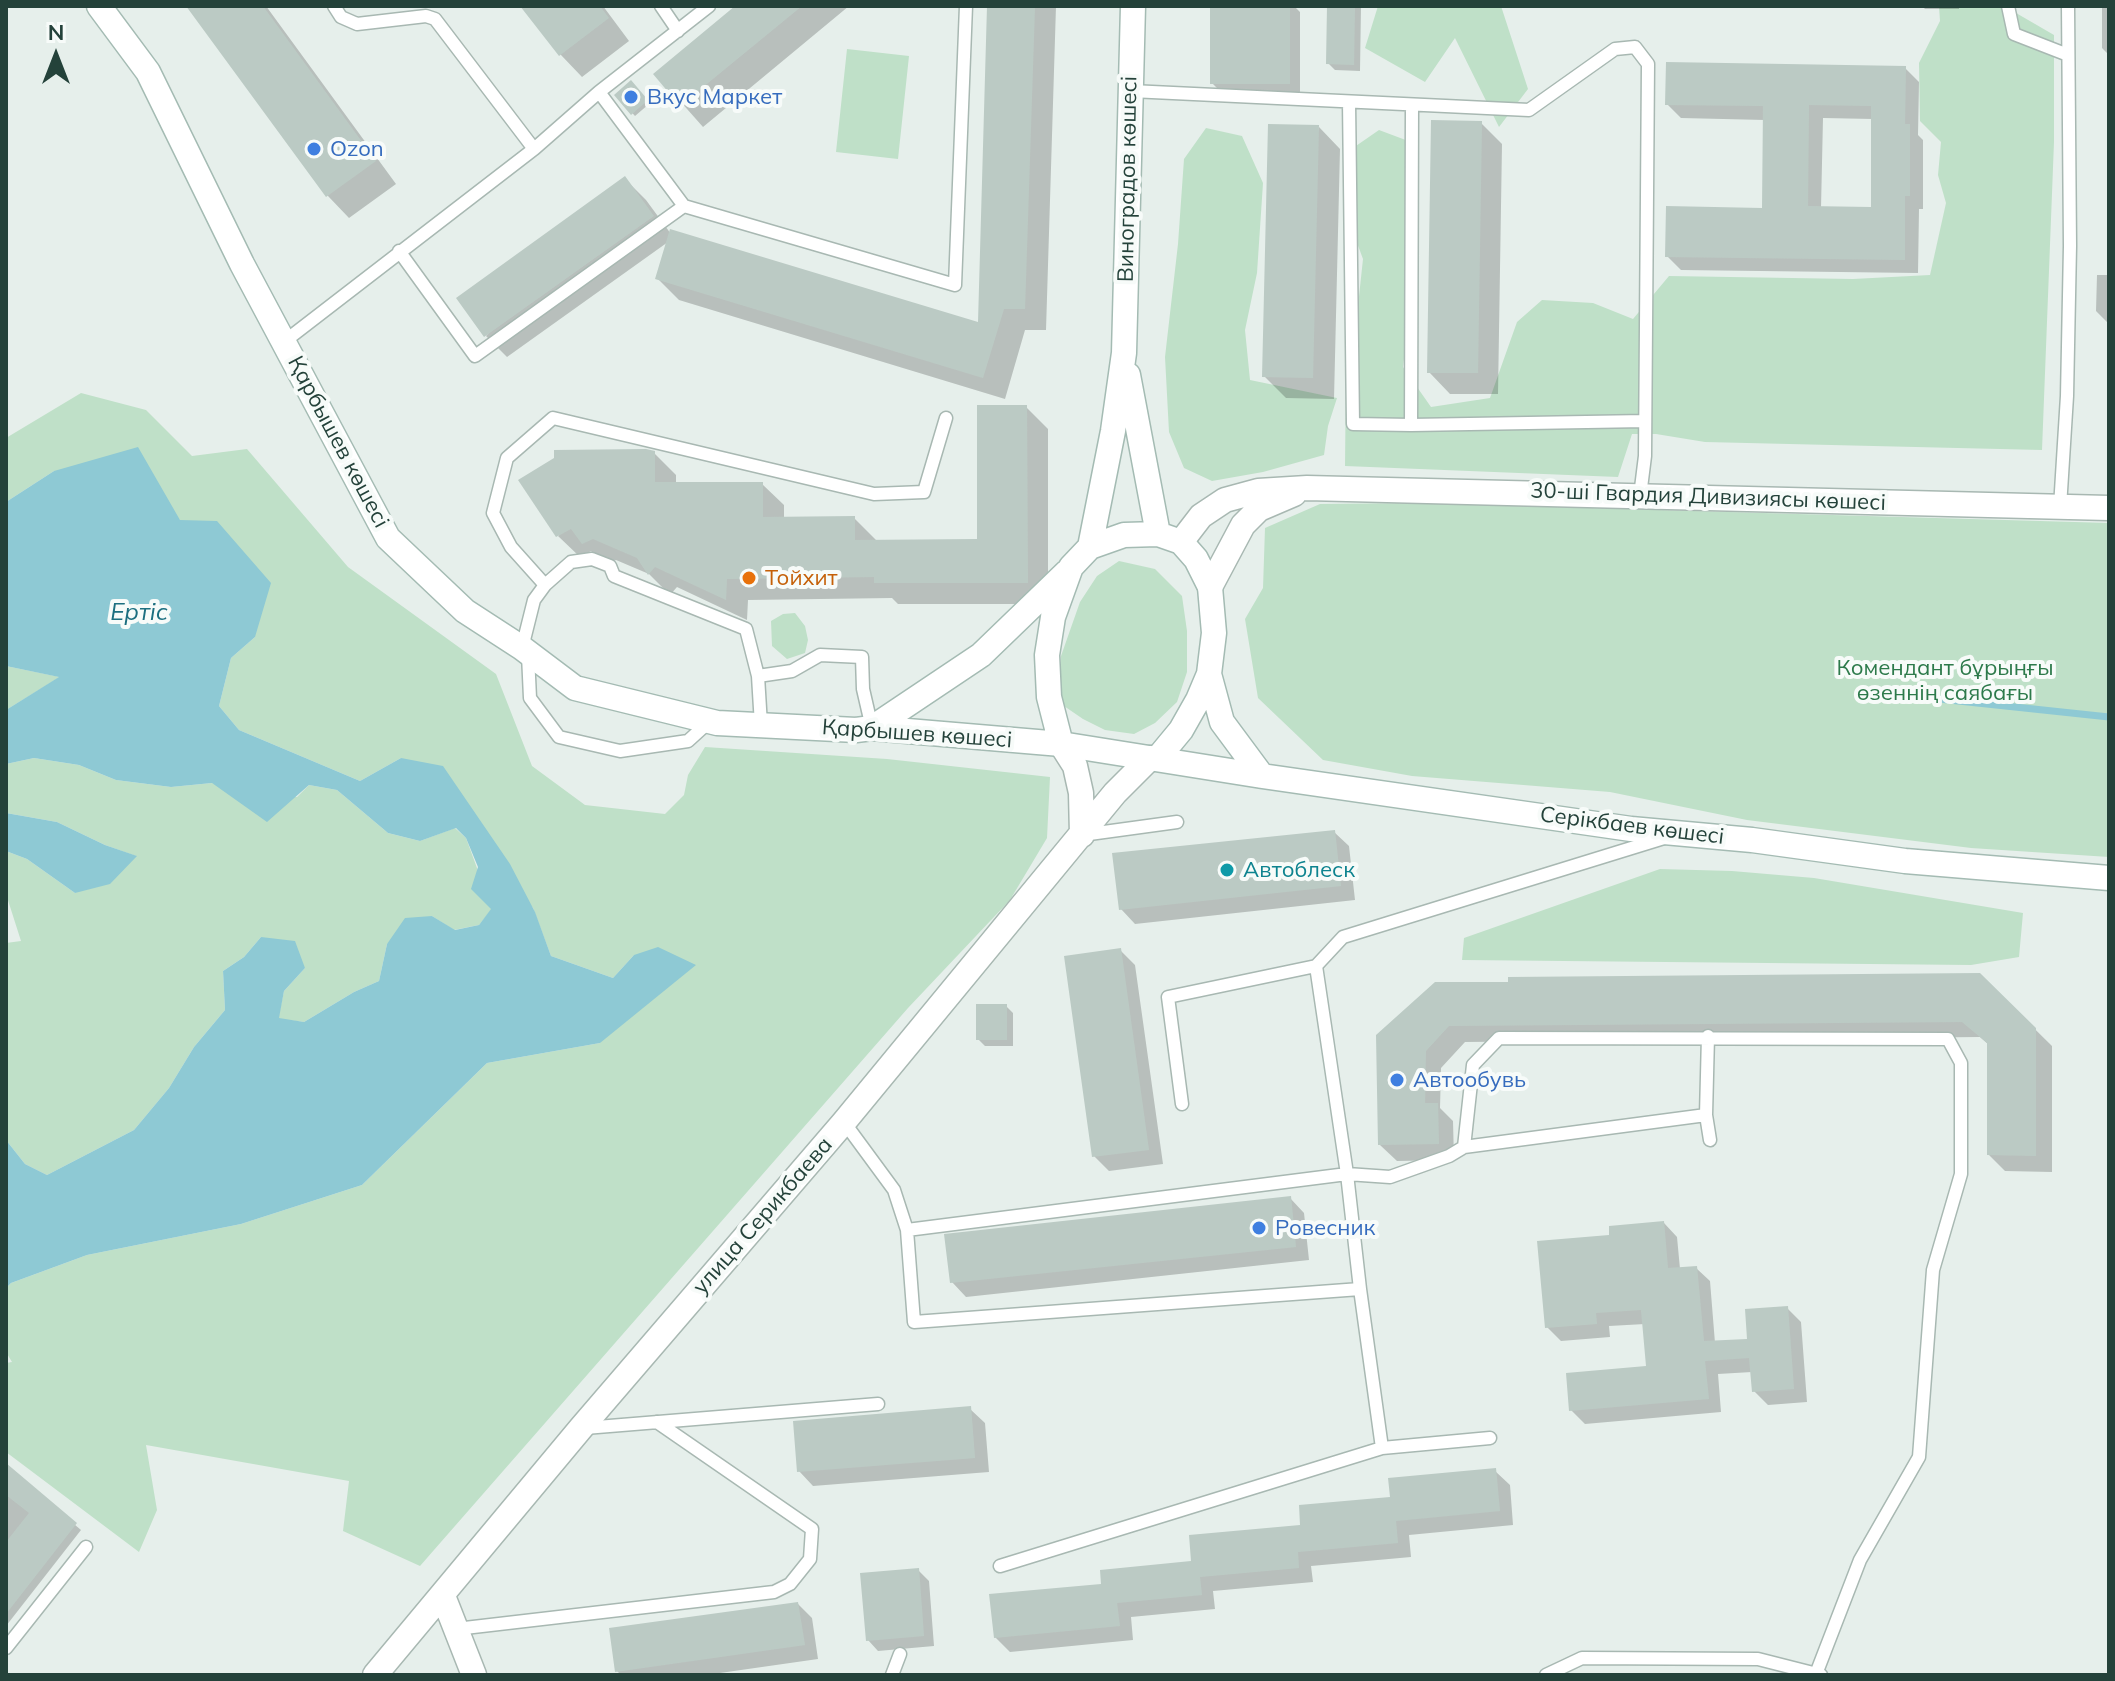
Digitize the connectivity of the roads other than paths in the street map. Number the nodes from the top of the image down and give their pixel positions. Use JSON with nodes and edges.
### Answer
{"nodes":[{"id":1,"x":99,"y":6,"type":"edge"},
{"id":2,"x":334,"y":6,"type":"edge"},
{"id":3,"x":661,"y":6,"type":"edge"},
{"id":4,"x":709,"y":6,"type":"edge"},
{"id":5,"x":966,"y":6,"type":"edge"},
{"id":6,"x":1133,"y":6,"type":"edge"},
{"id":7,"x":2008,"y":6,"type":"edge"},
{"id":8,"x":2068,"y":6,"type":"edge"},
{"id":9,"x":678,"y":31,"type":"junction"},
{"id":10,"x":2068,"y":55,"type":"junction"},
{"id":11,"x":1131,"y":91,"type":"junction"},
{"id":12,"x":599,"y":92,"type":"junction"},
{"id":13,"x":1349,"y":102,"type":"junction"},
{"id":14,"x":1412,"y":105,"type":"junction"},
{"id":15,"x":534,"y":149,"type":"junction"},
{"id":16,"x":684,"y":206,"type":"junction"},
{"id":17,"x":399,"y":251,"type":"junction"},
{"id":18,"x":285,"y":341,"type":"junction"},
{"id":19,"x":1124,"y":353,"type":"junction"},
{"id":20,"x":946,"y":418,"type":"dead end"},
{"id":21,"x":1645,"y":421,"type":"junction"},
{"id":22,"x":1411,"y":425,"type":"junction"},
{"id":23,"x":1307,"y":488,"type":"junction"},
{"id":24,"x":1640,"y":496,"type":"junction"},
{"id":25,"x":2060,"y":507,"type":"junction"},
{"id":26,"x":2109,"y":508,"type":"edge"},
{"id":27,"x":1158,"y":534,"type":"junction"},
{"id":28,"x":1181,"y":542,"type":"junction"},
{"id":29,"x":1090,"y":547,"type":"junction"},
{"id":30,"x":1071,"y":567,"type":"junction"},
{"id":31,"x":545,"y":585,"type":"junction"},
{"id":32,"x":1210,"y":587,"type":"junction"},
{"id":33,"x":525,"y":650,"type":"junction"},
{"id":34,"x":1209,"y":674,"type":"junction"},
{"id":35,"x":758,"y":676,"type":"junction"},
{"id":36,"x":710,"y":721,"type":"junction"},
{"id":37,"x":761,"y":725,"type":"junction"},
{"id":38,"x":872,"y":728,"type":"junction"},
{"id":39,"x":1061,"y":744,"type":"junction"},
{"id":40,"x":1153,"y":758,"type":"junction"},
{"id":41,"x":1262,"y":776,"type":"junction"},
{"id":42,"x":1177,"y":822,"type":"dead end"},
{"id":43,"x":1678,"y":834,"type":"junction"},
{"id":44,"x":1082,"y":835,"type":"junction"},
{"id":45,"x":2109,"y":878,"type":"edge"},
{"id":46,"x":1316,"y":966,"type":"junction"},
{"id":47,"x":1708,"y":1036,"type":"junction"},
{"id":48,"x":1182,"y":1104,"type":"dead end"},
{"id":49,"x":1706,"y":1115,"type":"junction"},
{"id":50,"x":844,"y":1122,"type":"junction"},
{"id":51,"x":1710,"y":1140,"type":"dead end"},
{"id":52,"x":1464,"y":1147,"type":"junction"},
{"id":53,"x":1347,"y":1174,"type":"junction"},
{"id":54,"x":907,"y":1230,"type":"junction"},
{"id":55,"x":1360,"y":1289,"type":"junction"},
{"id":56,"x":878,"y":1404,"type":"dead end"},
{"id":57,"x":657,"y":1422,"type":"junction"},
{"id":58,"x":581,"y":1428,"type":"junction"},
{"id":59,"x":1490,"y":1438,"type":"dead end"},
{"id":60,"x":1382,"y":1448,"type":"junction"},
{"id":61,"x":86,"y":1547,"type":"dead end"},
{"id":62,"x":1000,"y":1566,"type":"dead end"},
{"id":63,"x":443,"y":1596,"type":"junction"},
{"id":64,"x":456,"y":1629,"type":"junction"},
{"id":65,"x":6,"y":1648,"type":"edge"},
{"id":66,"x":900,"y":1654,"type":"dead end"},
{"id":67,"x":1819,"y":1674,"type":"edge"},
{"id":68,"x":375,"y":1675,"type":"edge"},
{"id":69,"x":474,"y":1675,"type":"edge"},
{"id":70,"x":892,"y":1675,"type":"edge"},
{"id":71,"x":1546,"y":1675,"type":"edge"}],
"edges":[{"from":1,"to":18,"type":"main road","name":"Қарбышев көшесі"},
{"from":2,"to":15,"type":"lane"},
{"from":3,"to":9,"type":"lane"},
{"from":4,"to":9,"type":"lane"},
{"from":5,"to":16,"type":"lane"},
{"from":6,"to":11,"type":"main road","name":"Виноградов көшесі"},
{"from":7,"to":10,"type":"lane"},
{"from":8,"to":10,"type":"lane"},
{"from":9,"to":12,"type":"lane"},
{"from":10,"to":25,"type":"lane"},
{"from":11,"to":13,"type":"lane"},
{"from":11,"to":19,"type":"main road","name":"Виноградов көшесі"},
{"from":12,"to":15,"type":"lane"},
{"from":12,"to":16,"type":"lane"},
{"from":13,"to":14,"type":"lane"},
{"from":13,"to":22,"type":"lane"},
{"from":14,"to":21,"type":"lane"},
{"from":14,"to":22,"type":"lane"},
{"from":15,"to":17,"type":"lane"},
{"from":16,"to":17,"type":"lane"},
{"from":17,"to":18,"type":"lane"},
{"from":18,"to":33,"type":"main road","name":"Қарбышев көшесі"},
{"from":19,"to":27,"type":"main road"},
{"from":19,"to":29,"type":"main road"},
{"from":20,"to":31,"type":"lane"},
{"from":21,"to":22,"type":"lane"},
{"from":21,"to":24,"type":"lane"},
{"from":23,"to":24,"type":"main road","name":"30-ші Гвардия Дивизиясы көшесі"},
{"from":23,"to":28,"type":"main road","name":"30-ші Гвардия Дивизиясы көшесі"},
{"from":23,"to":32,"type":"main road"},
{"from":24,"to":25,"type":"main road","name":"30-ші Гвардия Дивизиясы көшесі"},
{"from":25,"to":26,"type":"main road","name":"30-ші Гвардия Дивизиясы көшесі"},
{"from":27,"to":28,"type":"main road"},
{"from":27,"to":29,"type":"main road"},
{"from":28,"to":32,"type":"main road"},
{"from":29,"to":30,"type":"main road"},
{"from":30,"to":38,"type":"main road"},
{"from":30,"to":39,"type":"main road"},
{"from":31,"to":33,"type":"lane"},
{"from":31,"to":35,"type":"lane"},
{"from":32,"to":34,"type":"main road"},
{"from":33,"to":36,"type":"main road","name":"Қарбышев көшесі"},
{"from":33,"to":36,"type":"lane"},
{"from":34,"to":40,"type":"main road"},
{"from":34,"to":41,"type":"main road"},
{"from":35,"to":37,"type":"lane"},
{"from":35,"to":38,"type":"lane"},
{"from":36,"to":37,"type":"main road","name":"Қарбышев көшесі"},
{"from":37,"to":38,"type":"main road","name":"Қарбышев көшесі"},
{"from":38,"to":39,"type":"main road","name":"Қарбышев көшесі"},
{"from":39,"to":40,"type":"main road","name":"Қарбышев көшесі"},
{"from":39,"to":44,"type":"main road"},
{"from":40,"to":41,"type":"main road","name":"Серікбаев көшесі"},
{"from":40,"to":44,"type":"main road","name":"улица Серикбаева"},
{"from":41,"to":43,"type":"main road","name":"Серікбаев көшесі"},
{"from":42,"to":44,"type":"lane"},
{"from":43,"to":45,"type":"main road","name":"Серікбаев көшесі"},
{"from":43,"to":46,"type":"lane"},
{"from":44,"to":50,"type":"main road","name":"улица Серикбаева"},
{"from":46,"to":48,"type":"lane"},
{"from":46,"to":53,"type":"lane"},
{"from":47,"to":49,"type":"lane"},
{"from":47,"to":52,"type":"lane"},
{"from":47,"to":67,"type":"lane"},
{"from":49,"to":51,"type":"lane"},
{"from":49,"to":52,"type":"lane"},
{"from":50,"to":54,"type":"lane"},
{"from":50,"to":58,"type":"main road","name":"улица Серикбаева"},
{"from":52,"to":53,"type":"lane"},
{"from":53,"to":54,"type":"lane"},
{"from":53,"to":55,"type":"lane"},
{"from":54,"to":55,"type":"lane"},
{"from":55,"to":60,"type":"lane"},
{"from":56,"to":57,"type":"lane"},
{"from":57,"to":58,"type":"lane"},
{"from":57,"to":64,"type":"lane"},
{"from":58,"to":63,"type":"main road","name":"улица Серикбаева"},
{"from":59,"to":60,"type":"lane"},
{"from":60,"to":62,"type":"lane"},
{"from":61,"to":65,"type":"lane"},
{"from":63,"to":64,"type":"main road"},
{"from":63,"to":68,"type":"main road","name":"улица Серикбаева"},
{"from":64,"to":69,"type":"main road"},
{"from":66,"to":70,"type":"lane"},
{"from":67,"to":71,"type":"lane"}]}
